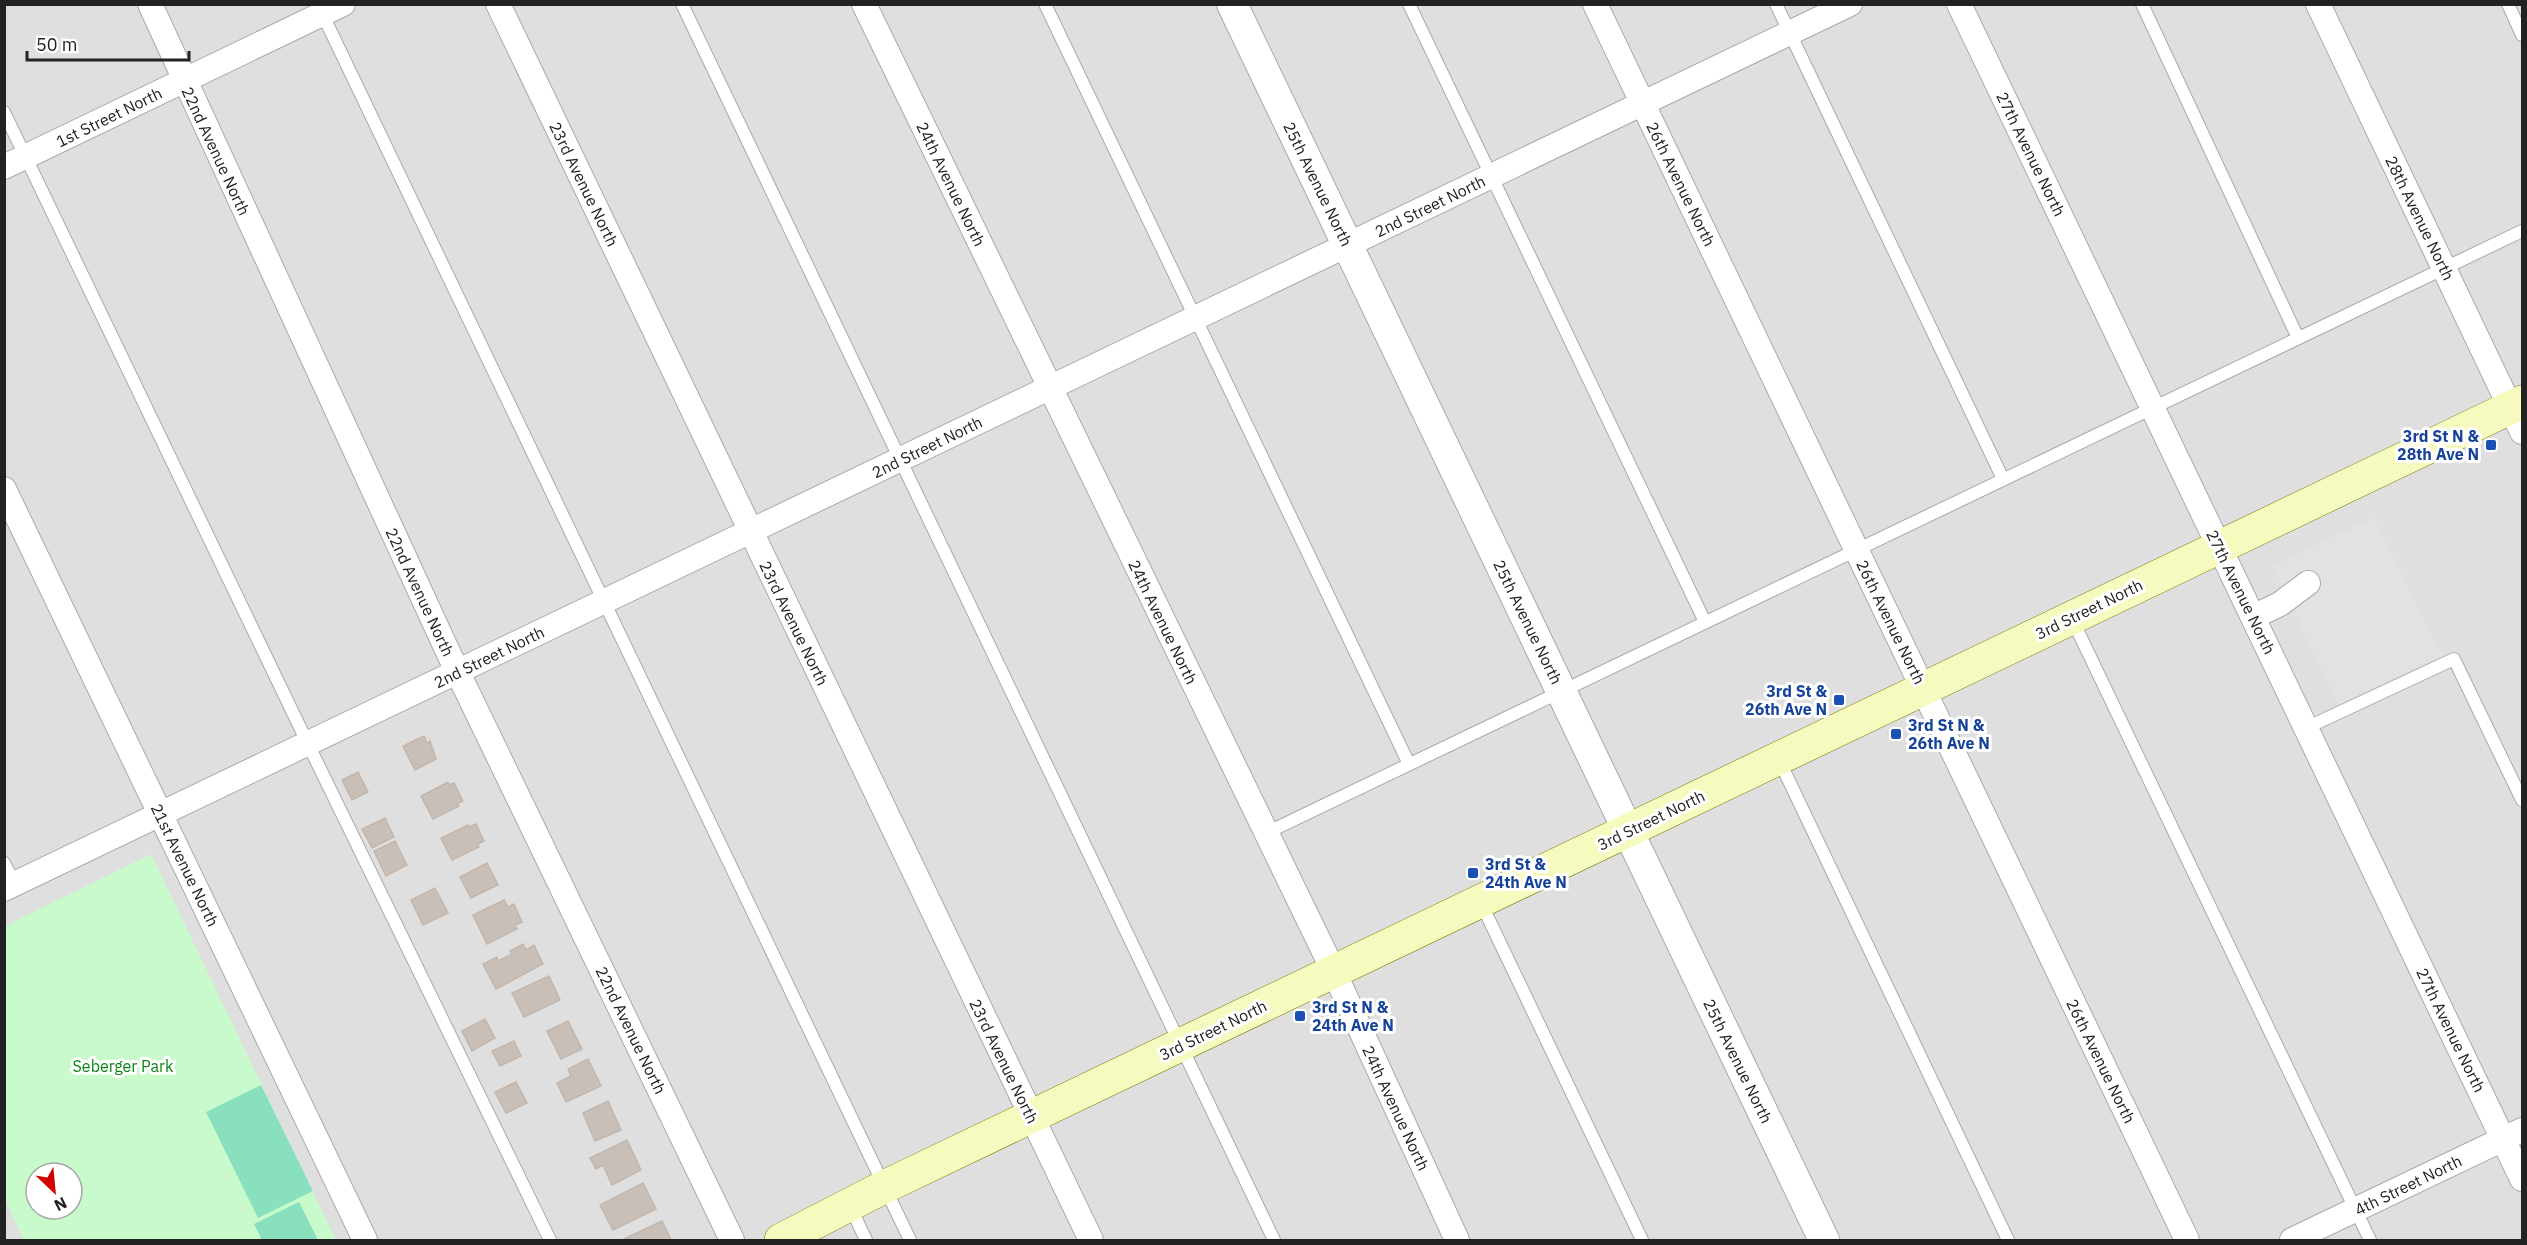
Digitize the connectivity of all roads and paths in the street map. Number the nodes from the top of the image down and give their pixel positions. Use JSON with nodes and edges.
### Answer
{"nodes":[{"id":1,"x":150,"y":4,"type":"edge"},
{"id":2,"x":498,"y":4,"type":"edge"},
{"id":3,"x":682,"y":4,"type":"edge"},
{"id":4,"x":864,"y":4,"type":"edge"},
{"id":5,"x":1045,"y":4,"type":"edge"},
{"id":6,"x":1232,"y":4,"type":"edge"},
{"id":7,"x":1409,"y":4,"type":"edge"},
{"id":8,"x":1595,"y":4,"type":"edge"},
{"id":9,"x":1776,"y":4,"type":"edge"},
{"id":10,"x":1850,"y":4,"type":"edge"},
{"id":11,"x":1959,"y":4,"type":"edge"},
{"id":12,"x":2142,"y":4,"type":"edge"},
{"id":13,"x":2318,"y":4,"type":"edge"},
{"id":14,"x":2508,"y":4,"type":"edge"},
{"id":15,"x":328,"y":8,"type":"edge"},
{"id":16,"x":1790,"y":33,"type":"junction"},
{"id":17,"x":2523,"y":35,"type":"edge"},
{"id":18,"x":184,"y":81,"type":"junction"},
{"id":19,"x":1642,"y":104,"type":"junction"},
{"id":20,"x":4,"y":112,"type":"edge"},
{"id":21,"x":26,"y":157,"type":"junction"},
{"id":22,"x":4,"y":167,"type":"edge"},
{"id":23,"x":1492,"y":176,"type":"junction"},
{"id":24,"x":2523,"y":231,"type":"edge"},
{"id":25,"x":1347,"y":245,"type":"junction"},
{"id":26,"x":2444,"y":268,"type":"junction"},
{"id":27,"x":1196,"y":318,"type":"junction"},
{"id":28,"x":2298,"y":338,"type":"junction"},
{"id":29,"x":1049,"y":389,"type":"junction"},
{"id":30,"x":2152,"y":407,"type":"junction"},
{"id":31,"x":2519,"y":413,"type":"edge"},
{"id":32,"x":900,"y":460,"type":"junction"},
{"id":33,"x":2003,"y":479,"type":"junction"},
{"id":34,"x":4,"y":489,"type":"edge"},
{"id":35,"x":751,"y":532,"type":"junction"},
{"id":36,"x":2219,"y":547,"type":"junction"},
{"id":37,"x":1856,"y":549,"type":"junction"},
{"id":38,"x":2308,"y":583,"type":"dead end"},
{"id":39,"x":604,"y":602,"type":"junction"},
{"id":40,"x":2253,"y":617,"type":"junction"},
{"id":41,"x":2071,"y":618,"type":"junction"},
{"id":42,"x":1705,"y":622,"type":"junction"},
{"id":43,"x":458,"y":672,"type":"junction"},
{"id":44,"x":1923,"y":689,"type":"junction"},
{"id":45,"x":1561,"y":691,"type":"junction"},
{"id":46,"x":2306,"y":728,"type":"junction"},
{"id":47,"x":308,"y":744,"type":"junction"},
{"id":48,"x":1778,"y":759,"type":"junction"},
{"id":49,"x":1409,"y":764,"type":"junction"},
{"id":50,"x":2523,"y":800,"type":"edge"},
{"id":51,"x":160,"y":815,"type":"junction"},
{"id":52,"x":1628,"y":831,"type":"junction"},
{"id":53,"x":1266,"y":833,"type":"junction"},
{"id":54,"x":4,"y":863,"type":"edge"},
{"id":55,"x":10,"y":887,"type":"edge"},
{"id":56,"x":1480,"y":902,"type":"junction"},
{"id":57,"x":1334,"y":972,"type":"junction"},
{"id":58,"x":1181,"y":1045,"type":"junction"},
{"id":59,"x":1031,"y":1117,"type":"junction"},
{"id":60,"x":2513,"y":1135,"type":"edge"},
{"id":61,"x":2523,"y":1179,"type":"edge"},
{"id":62,"x":884,"y":1187,"type":"junction"},
{"id":63,"x":850,"y":1205,"type":"junction"},
{"id":64,"x":2355,"y":1210,"type":"junction"},
{"id":65,"x":791,"y":1238,"type":"edge"},
{"id":66,"x":365,"y":1240,"type":"edge"},
{"id":67,"x":550,"y":1240,"type":"edge"},
{"id":68,"x":732,"y":1240,"type":"edge"},
{"id":69,"x":866,"y":1240,"type":"edge"},
{"id":70,"x":910,"y":1240,"type":"edge"},
{"id":71,"x":1091,"y":1240,"type":"edge"},
{"id":72,"x":1275,"y":1240,"type":"edge"},
{"id":73,"x":1457,"y":1240,"type":"edge"},
{"id":74,"x":1642,"y":1240,"type":"edge"},
{"id":75,"x":1824,"y":1240,"type":"edge"},
{"id":76,"x":2008,"y":1240,"type":"edge"},
{"id":77,"x":2187,"y":1240,"type":"edge"},
{"id":78,"x":2292,"y":1240,"type":"edge"},
{"id":79,"x":2370,"y":1240,"type":"edge"}],
"edges":[{"from":1,"to":18,"type":"street","name":"22nd Avenue North"},
{"from":2,"to":35,"type":"street","name":"23rd Avenue North"},
{"from":3,"to":32,"type":"lane"},
{"from":4,"to":29,"type":"street","name":"24th Avenue North"},
{"from":5,"to":27,"type":"lane"},
{"from":6,"to":25,"type":"street","name":"25th Avenue North"},
{"from":7,"to":23,"type":"lane"},
{"from":8,"to":19,"type":"street","name":"26th Avenue North"},
{"from":9,"to":16,"type":"lane"},
{"from":10,"to":16,"type":"street","name":"2nd Street North"},
{"from":11,"to":30,"type":"street","name":"27th Avenue North"},
{"from":12,"to":28,"type":"lane"},
{"from":13,"to":26,"type":"street","name":"28th Avenue North"},
{"from":14,"to":17,"type":"lane"},
{"from":15,"to":18,"type":"street","name":"1st Street North"},
{"from":15,"to":39,"type":"lane"},
{"from":16,"to":19,"type":"street","name":"2nd Street North"},
{"from":16,"to":33,"type":"lane"},
{"from":18,"to":21,"type":"street","name":"1st Street North"},
{"from":18,"to":43,"type":"street","name":"22nd Avenue North"},
{"from":19,"to":23,"type":"street","name":"2nd Street North"},
{"from":19,"to":37,"type":"street","name":"26th Avenue North"},
{"from":20,"to":21,"type":"lane"},
{"from":21,"to":22,"type":"street","name":"1st Street North"},
{"from":21,"to":47,"type":"lane"},
{"from":23,"to":25,"type":"street","name":"2nd Street North"},
{"from":23,"to":42,"type":"lane"},
{"from":24,"to":26,"type":"lane"},
{"from":25,"to":27,"type":"street","name":"2nd Street North"},
{"from":25,"to":45,"type":"street","name":"25th Avenue North"},
{"from":26,"to":28,"type":"lane"},
{"from":26,"to":31,"type":"street","name":"28th Avenue North"},
{"from":27,"to":29,"type":"street","name":"2nd Street North"},
{"from":27,"to":49,"type":"lane"},
{"from":28,"to":30,"type":"lane"},
{"from":29,"to":32,"type":"street","name":"2nd Street North"},
{"from":29,"to":53,"type":"street","name":"24th Avenue North"},
{"from":30,"to":33,"type":"lane"},
{"from":30,"to":36,"type":"street","name":"27th Avenue North"},
{"from":31,"to":36,"type":"main road","name":"3rd Street North"},
{"from":32,"to":35,"type":"street","name":"2nd Street North"},
{"from":32,"to":58,"type":"lane"},
{"from":33,"to":37,"type":"lane"},
{"from":34,"to":51,"type":"street","name":"21st Avenue North"},
{"from":35,"to":39,"type":"street","name":"2nd Street North"},
{"from":35,"to":59,"type":"street","name":"23rd Avenue North"},
{"from":36,"to":40,"type":"street","name":"27th Avenue North"},
{"from":36,"to":41,"type":"main road","name":"3rd Street North"},
{"from":37,"to":42,"type":"lane"},
{"from":37,"to":44,"type":"street","name":"26th Avenue North"},
{"from":38,"to":40,"type":"street"},
{"from":39,"to":43,"type":"street","name":"2nd Street North"},
{"from":39,"to":62,"type":"lane"},
{"from":40,"to":46,"type":"street","name":"27th Avenue North"},
{"from":41,"to":44,"type":"main road","name":"3rd Street North"},
{"from":41,"to":64,"type":"lane"},
{"from":42,"to":45,"type":"lane"},
{"from":43,"to":47,"type":"street","name":"2nd Street North"},
{"from":43,"to":68,"type":"street","name":"22nd Avenue North"},
{"from":44,"to":48,"type":"main road","name":"3rd Street North"},
{"from":44,"to":77,"type":"street","name":"26th Avenue North"},
{"from":45,"to":49,"type":"lane"},
{"from":45,"to":52,"type":"street","name":"25th Avenue North"},
{"from":46,"to":50,"type":"lane"},
{"from":46,"to":60,"type":"street","name":"27th Avenue North"},
{"from":47,"to":51,"type":"street","name":"2nd Street North"},
{"from":47,"to":67,"type":"lane"},
{"from":48,"to":52,"type":"main road","name":"3rd Street North"},
{"from":48,"to":76,"type":"lane"},
{"from":49,"to":53,"type":"lane"},
{"from":51,"to":55,"type":"street","name":"2nd Street North"},
{"from":51,"to":66,"type":"street","name":"21st Avenue North"},
{"from":52,"to":56,"type":"main road","name":"3rd Street North"},
{"from":52,"to":75,"type":"street","name":"25th Avenue North"},
{"from":53,"to":57,"type":"street","name":"24th Avenue North"},
{"from":54,"to":55,"type":"lane"},
{"from":56,"to":57,"type":"main road","name":"3rd Street North"},
{"from":56,"to":74,"type":"lane"},
{"from":57,"to":58,"type":"main road","name":"3rd Street North"},
{"from":57,"to":73,"type":"street","name":"24th Avenue North"},
{"from":58,"to":59,"type":"main road","name":"3rd Street North"},
{"from":58,"to":72,"type":"lane"},
{"from":59,"to":62,"type":"main road","name":"3rd Street North"},
{"from":59,"to":71,"type":"street","name":"23rd Avenue North"},
{"from":60,"to":61,"type":"street","name":"27th Avenue North"},
{"from":60,"to":64,"type":"street","name":"4th Street North"},
{"from":62,"to":63,"type":"main road","name":"3rd Street North"},
{"from":62,"to":70,"type":"lane"},
{"from":63,"to":65,"type":"main road","name":"3rd Street North"},
{"from":63,"to":69,"type":"lane"},
{"from":64,"to":78,"type":"street","name":"4th Street North"},
{"from":64,"to":79,"type":"lane"}]}
